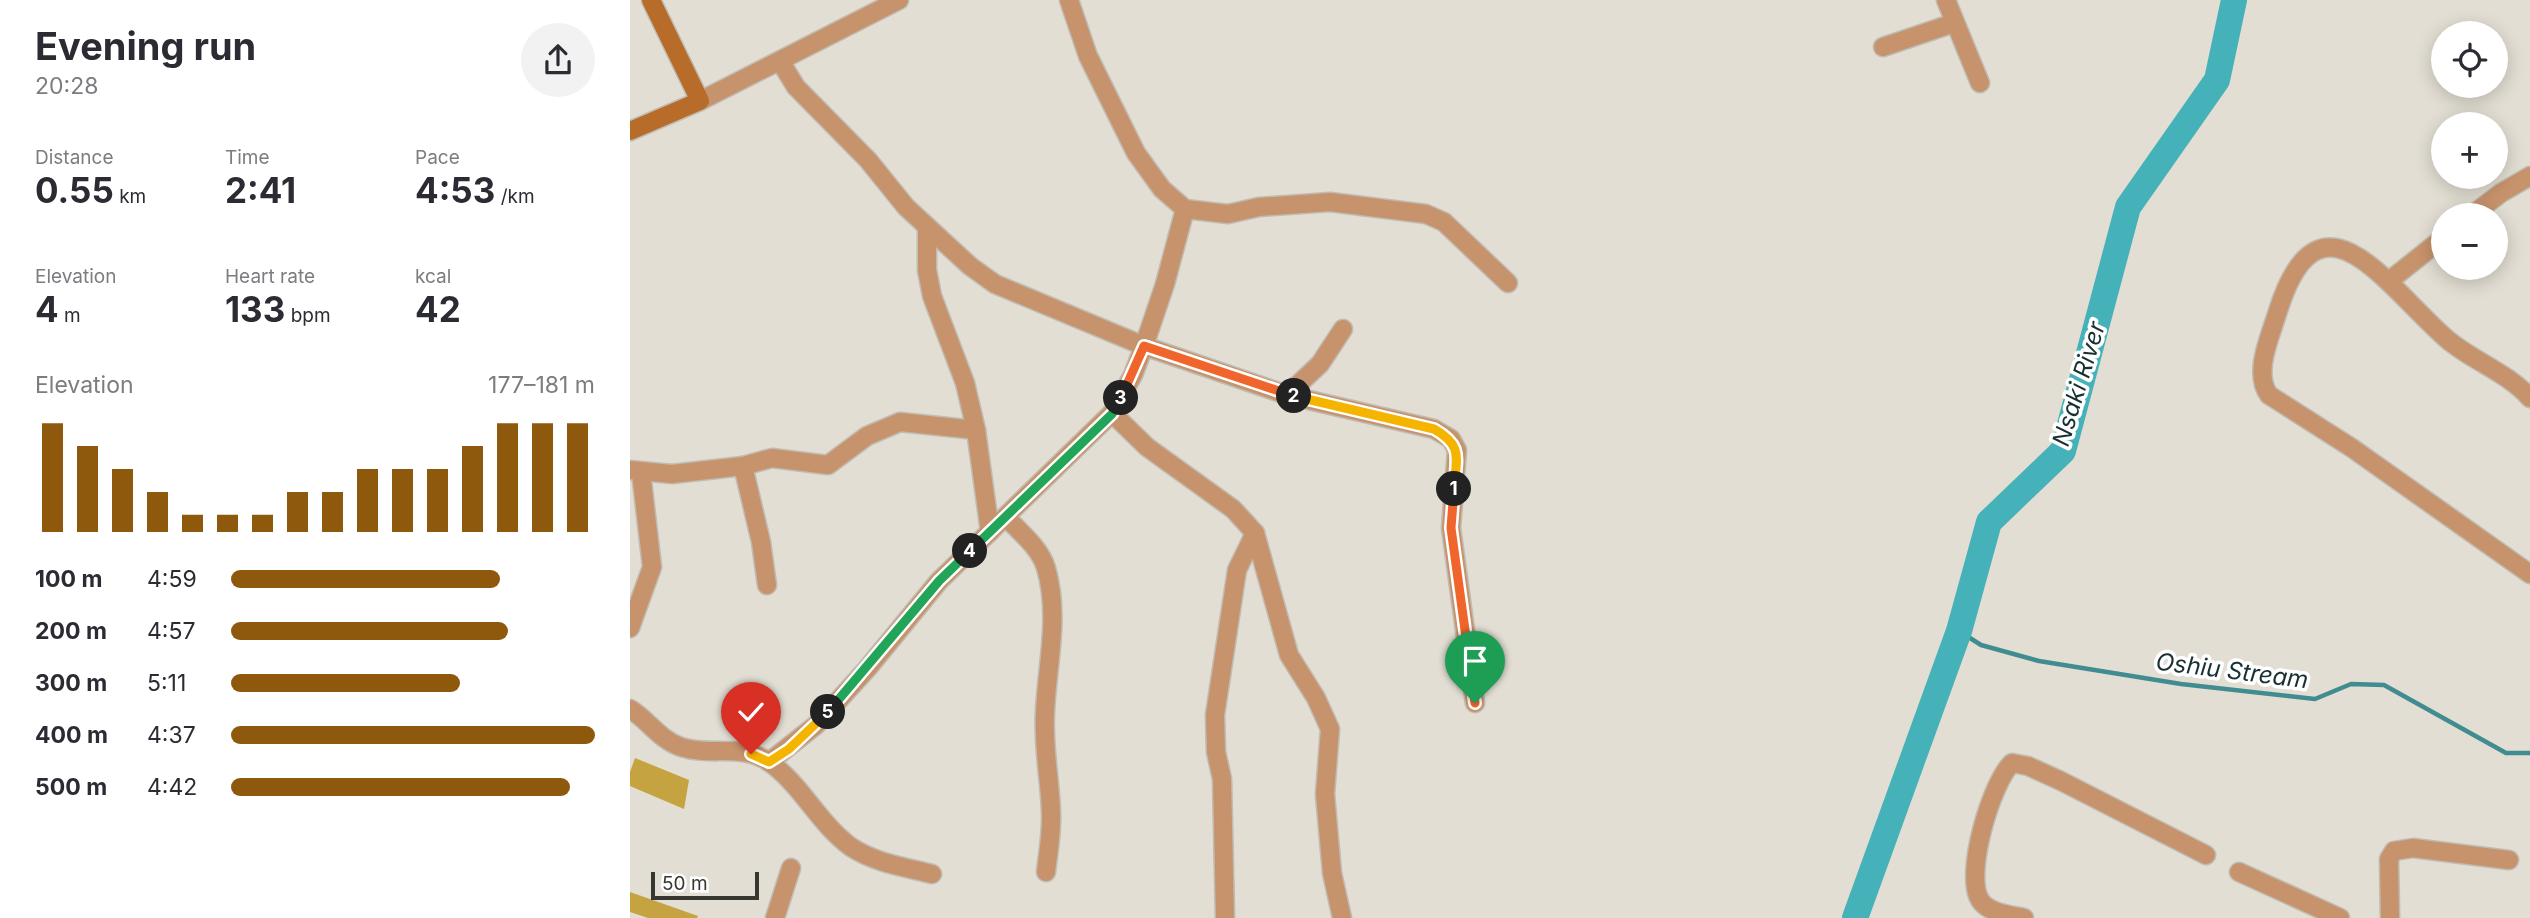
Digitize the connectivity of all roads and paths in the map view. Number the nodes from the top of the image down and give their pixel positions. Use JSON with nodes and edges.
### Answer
{"nodes":[{"id":1,"x":651,"y":0,"type":"edge"},
{"id":2,"x":899,"y":0,"type":"edge"},
{"id":3,"x":1069,"y":0,"type":"edge"},
{"id":4,"x":1946,"y":0,"type":"edge"},
{"id":5,"x":1954,"y":23,"type":"junction"},
{"id":6,"x":1883,"y":47,"type":"dead end"},
{"id":7,"x":780,"y":61,"type":"junction"},
{"id":8,"x":1980,"y":82,"type":"dead end"},
{"id":9,"x":700,"y":101,"type":"junction"},
{"id":10,"x":630,"y":131,"type":"edge"},
{"id":11,"x":2530,"y":176,"type":"edge"},
{"id":12,"x":2487,"y":203,"type":"edge"},
{"id":13,"x":1185,"y":209,"type":"junction"},
{"id":14,"x":927,"y":229,"type":"junction"},
{"id":15,"x":2431,"y":248,"type":"edge"},
{"id":16,"x":2389,"y":281,"type":"junction"},
{"id":17,"x":1508,"y":282,"type":"dead end"},
{"id":18,"x":1343,"y":329,"type":"dead end"},
{"id":19,"x":1144,"y":346,"type":"junction"},
{"id":20,"x":2528,"y":392,"type":"edge"},
{"id":21,"x":1287,"y":395,"type":"junction"},
{"id":22,"x":1112,"y":414,"type":"junction"},
{"id":23,"x":976,"y":430,"type":"junction"},
{"id":24,"x":743,"y":466,"type":"junction"},
{"id":25,"x":635,"y":471,"type":"edge"},
{"id":26,"x":1007,"y":519,"type":"junction"},
{"id":27,"x":990,"y":532,"type":"junction"},
{"id":28,"x":1255,"y":534,"type":"junction"},
{"id":29,"x":2530,"y":574,"type":"edge"},
{"id":30,"x":767,"y":585,"type":"dead end"},
{"id":31,"x":630,"y":628,"type":"edge"},
{"id":32,"x":1475,"y":703,"type":"dead end"},
{"id":33,"x":630,"y":709,"type":"edge"},
{"id":34,"x":769,"y":762,"type":"junction"},
{"id":35,"x":2206,"y":855,"type":"dead end"},
{"id":36,"x":2508,"y":860,"type":"dead end"},
{"id":37,"x":791,"y":868,"type":"dead end"},
{"id":38,"x":1046,"y":872,"type":"dead end"},
{"id":39,"x":2239,"y":872,"type":"dead end"},
{"id":40,"x":932,"y":874,"type":"dead end"},
{"id":41,"x":775,"y":918,"type":"edge"},
{"id":42,"x":1225,"y":918,"type":"edge"},
{"id":43,"x":1342,"y":918,"type":"edge"},
{"id":44,"x":2024,"y":918,"type":"edge"},
{"id":45,"x":2340,"y":918,"type":"edge"},
{"id":46,"x":2390,"y":918,"type":"edge"}],
"edges":[{"from":1,"to":9,"type":"street"},
{"from":2,"to":7,"type":"street"},
{"from":3,"to":13,"type":"street"},
{"from":4,"to":5,"type":"street"},
{"from":5,"to":6,"type":"street"},
{"from":5,"to":8,"type":"street"},
{"from":7,"to":9,"type":"street"},
{"from":7,"to":14,"type":"street"},
{"from":9,"to":10,"type":"street"},
{"from":11,"to":12,"type":"street"},
{"from":13,"to":17,"type":"street"},
{"from":13,"to":19,"type":"street"},
{"from":14,"to":19,"type":"street"},
{"from":14,"to":23,"type":"street"},
{"from":15,"to":16,"type":"street"},
{"from":16,"to":20,"type":"street"},
{"from":16,"to":29,"type":"street"},
{"from":18,"to":21,"type":"street"},
{"from":19,"to":21,"type":"street"},
{"from":19,"to":22,"type":"street"},
{"from":21,"to":32,"type":"street"},
{"from":22,"to":26,"type":"street"},
{"from":22,"to":28,"type":"street"},
{"from":23,"to":24,"type":"street"},
{"from":23,"to":27,"type":"street"},
{"from":24,"to":25,"type":"street"},
{"from":24,"to":30,"type":"street"},
{"from":25,"to":31,"type":"street"},
{"from":26,"to":27,"type":"street"},
{"from":26,"to":38,"type":"street"},
{"from":27,"to":34,"type":"street"},
{"from":28,"to":42,"type":"street"},
{"from":28,"to":43,"type":"street"},
{"from":33,"to":34,"type":"street"},
{"from":34,"to":40,"type":"street"},
{"from":35,"to":44,"type":"street"},
{"from":36,"to":46,"type":"street"},
{"from":37,"to":41,"type":"street"},
{"from":39,"to":45,"type":"street"}]}
